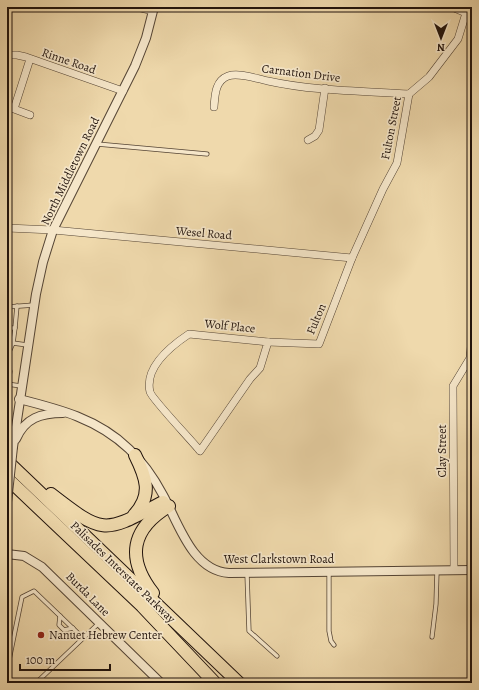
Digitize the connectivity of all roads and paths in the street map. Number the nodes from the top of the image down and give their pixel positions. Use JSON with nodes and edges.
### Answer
{"nodes":[{"id":1,"x":138,"y":7,"type":"edge"},
{"id":2,"x":452,"y":7,"type":"edge"},
{"id":3,"x":154,"y":9,"type":"edge"},
{"id":4,"x":470,"y":14,"type":"edge"},
{"id":5,"x":7,"y":55,"type":"edge"},
{"id":6,"x":30,"y":59,"type":"junction"},
{"id":7,"x":325,"y":88,"type":"junction"},
{"id":8,"x":123,"y":91,"type":"junction"},
{"id":9,"x":408,"y":94,"type":"junction"},
{"id":10,"x":214,"y":107,"type":"dead end"},
{"id":11,"x":30,"y":115,"type":"dead end"},
{"id":12,"x":308,"y":140,"type":"dead end"},
{"id":13,"x":97,"y":144,"type":"junction"},
{"id":14,"x":207,"y":154,"type":"dead end"},
{"id":15,"x":7,"y":228,"type":"edge"},
{"id":16,"x":53,"y":230,"type":"junction"},
{"id":17,"x":352,"y":258,"type":"junction"},
{"id":18,"x":34,"y":305,"type":"junction"},
{"id":19,"x":17,"y":306,"type":"junction"},
{"id":20,"x":7,"y":307,"type":"edge"},
{"id":21,"x":7,"y":328,"type":"edge"},
{"id":22,"x":15,"y":328,"type":"junction"},
{"id":23,"x":472,"y":336,"type":"edge"},
{"id":24,"x":268,"y":342,"type":"junction"},
{"id":25,"x":13,"y":343,"type":"junction"},
{"id":26,"x":27,"y":345,"type":"junction"},
{"id":27,"x":7,"y":352,"type":"edge"},
{"id":28,"x":7,"y":370,"type":"edge"},
{"id":29,"x":7,"y":384,"type":"edge"},
{"id":30,"x":21,"y":386,"type":"junction"},
{"id":31,"x":19,"y":399,"type":"junction"},
{"id":32,"x":73,"y":414,"type":"junction"},
{"id":33,"x":13,"y":447,"type":"junction"},
{"id":34,"x":134,"y":455,"type":"junction"},
{"id":35,"x":7,"y":460,"type":"edge"},
{"id":36,"x":7,"y":479,"type":"edge"},
{"id":37,"x":7,"y":502,"type":"edge"},
{"id":38,"x":168,"y":503,"type":"junction"},
{"id":39,"x":127,"y":521,"type":"junction"},
{"id":40,"x":7,"y":554,"type":"edge"},
{"id":41,"x":437,"y":570,"type":"junction"},
{"id":42,"x":454,"y":570,"type":"junction"},
{"id":43,"x":470,"y":570,"type":"edge"},
{"id":44,"x":329,"y":572,"type":"junction"},
{"id":45,"x":247,"y":573,"type":"junction"},
{"id":46,"x":472,"y":582,"type":"edge"},
{"id":47,"x":60,"y":616,"type":"junction"},
{"id":48,"x":99,"y":623,"type":"junction"},
{"id":49,"x":73,"y":628,"type":"junction"},
{"id":50,"x":432,"y":637,"type":"dead end"},
{"id":51,"x":83,"y":638,"type":"junction"},
{"id":52,"x":334,"y":645,"type":"dead end"},
{"id":53,"x":277,"y":656,"type":"dead end"},
{"id":54,"x":216,"y":660,"type":"junction"},
{"id":55,"x":7,"y":670,"type":"edge"},
{"id":56,"x":36,"y":683,"type":"edge"},
{"id":57,"x":161,"y":683,"type":"edge"},
{"id":58,"x":215,"y":683,"type":"edge"},
{"id":59,"x":239,"y":683,"type":"edge"}],
"edges":[{"from":1,"to":3,"type":"street"},
{"from":2,"to":4,"type":"street"},
{"from":3,"to":8,"type":"street","name":"North Middletown Road"},
{"from":4,"to":9,"type":"street","name":"Fulton Street"},
{"from":5,"to":6,"type":"street","name":"Rinne Road"},
{"from":6,"to":8,"type":"street","name":"Rinne Road"},
{"from":6,"to":11,"type":"street"},
{"from":7,"to":9,"type":"street","name":"Carnation Drive"},
{"from":7,"to":10,"type":"street","name":"Carnation Drive"},
{"from":7,"to":12,"type":"street"},
{"from":8,"to":13,"type":"street","name":"North Middletown Road"},
{"from":9,"to":17,"type":"street","name":"Fulton Street"},
{"from":13,"to":14,"type":"lane"},
{"from":13,"to":16,"type":"street","name":"North Middletown Road"},
{"from":15,"to":16,"type":"street","name":"Wesel Road"},
{"from":16,"to":17,"type":"street","name":"Wesel Road"},
{"from":16,"to":18,"type":"street","name":"North Middletown Road"},
{"from":17,"to":24,"type":"street","name":"Fulton"},
{"from":18,"to":19,"type":"lane"},
{"from":18,"to":26,"type":"street","name":"North Middletown Road"},
{"from":19,"to":20,"type":"lane"},
{"from":19,"to":22,"type":"lane"},
{"from":21,"to":22,"type":"lane"},
{"from":22,"to":25,"type":"lane"},
{"from":23,"to":42,"type":"street","name":"Clay Street"},
{"from":24,"to":24,"type":"street","name":"Wolf Place"},
{"from":25,"to":26,"type":"lane"},
{"from":25,"to":27,"type":"lane"},
{"from":26,"to":30,"type":"street","name":"North Middletown Road"},
{"from":28,"to":29,"type":"lane"},
{"from":29,"to":30,"type":"lane"},
{"from":30,"to":31,"type":"street","name":"North Middletown Road"},
{"from":31,"to":32,"type":"street","name":"West Clarkstown Road"},
{"from":31,"to":33,"type":"street","name":"North Middletown Road"},
{"from":32,"to":33,"type":"street"},
{"from":32,"to":34,"type":"street","name":"West Clarkstown Road"},
{"from":33,"to":37,"type":"street","name":"North Middletown Road","bridge":true},
{"from":34,"to":38,"type":"street","name":"West Clarkstown Road"},
{"from":34,"to":39,"type":"highway"},
{"from":35,"to":39,"type":"highway"},
{"from":35,"to":54,"type":"highway","name":"Palisades Interstate Parkway"},
{"from":36,"to":58,"type":"highway","name":"Palisades Interstate Parkway"},
{"from":38,"to":39,"type":"highway"},
{"from":38,"to":45,"type":"street","name":"West Clarkstown Road"},
{"from":38,"to":54,"type":"highway"},
{"from":40,"to":48,"type":"street","name":"Burda Lane"},
{"from":41,"to":42,"type":"street","name":"West Clarkstown Road"},
{"from":41,"to":44,"type":"street","name":"West Clarkstown Road"},
{"from":41,"to":50,"type":"lane"},
{"from":42,"to":43,"type":"street","name":"West Clarkstown Road"},
{"from":43,"to":46,"type":"lane"},
{"from":44,"to":45,"type":"street","name":"West Clarkstown Road"},
{"from":44,"to":52,"type":"lane"},
{"from":45,"to":53,"type":"lane"},
{"from":47,"to":49,"type":"lane"},
{"from":47,"to":49,"type":"lane"},
{"from":47,"to":55,"type":"lane"},
{"from":48,"to":51,"type":"lane"},
{"from":48,"to":57,"type":"street","name":"Burda Lane"},
{"from":49,"to":51,"type":"lane"},
{"from":51,"to":56,"type":"lane"},
{"from":54,"to":59,"type":"highway","name":"Palisades Interstate Parkway"}]}
